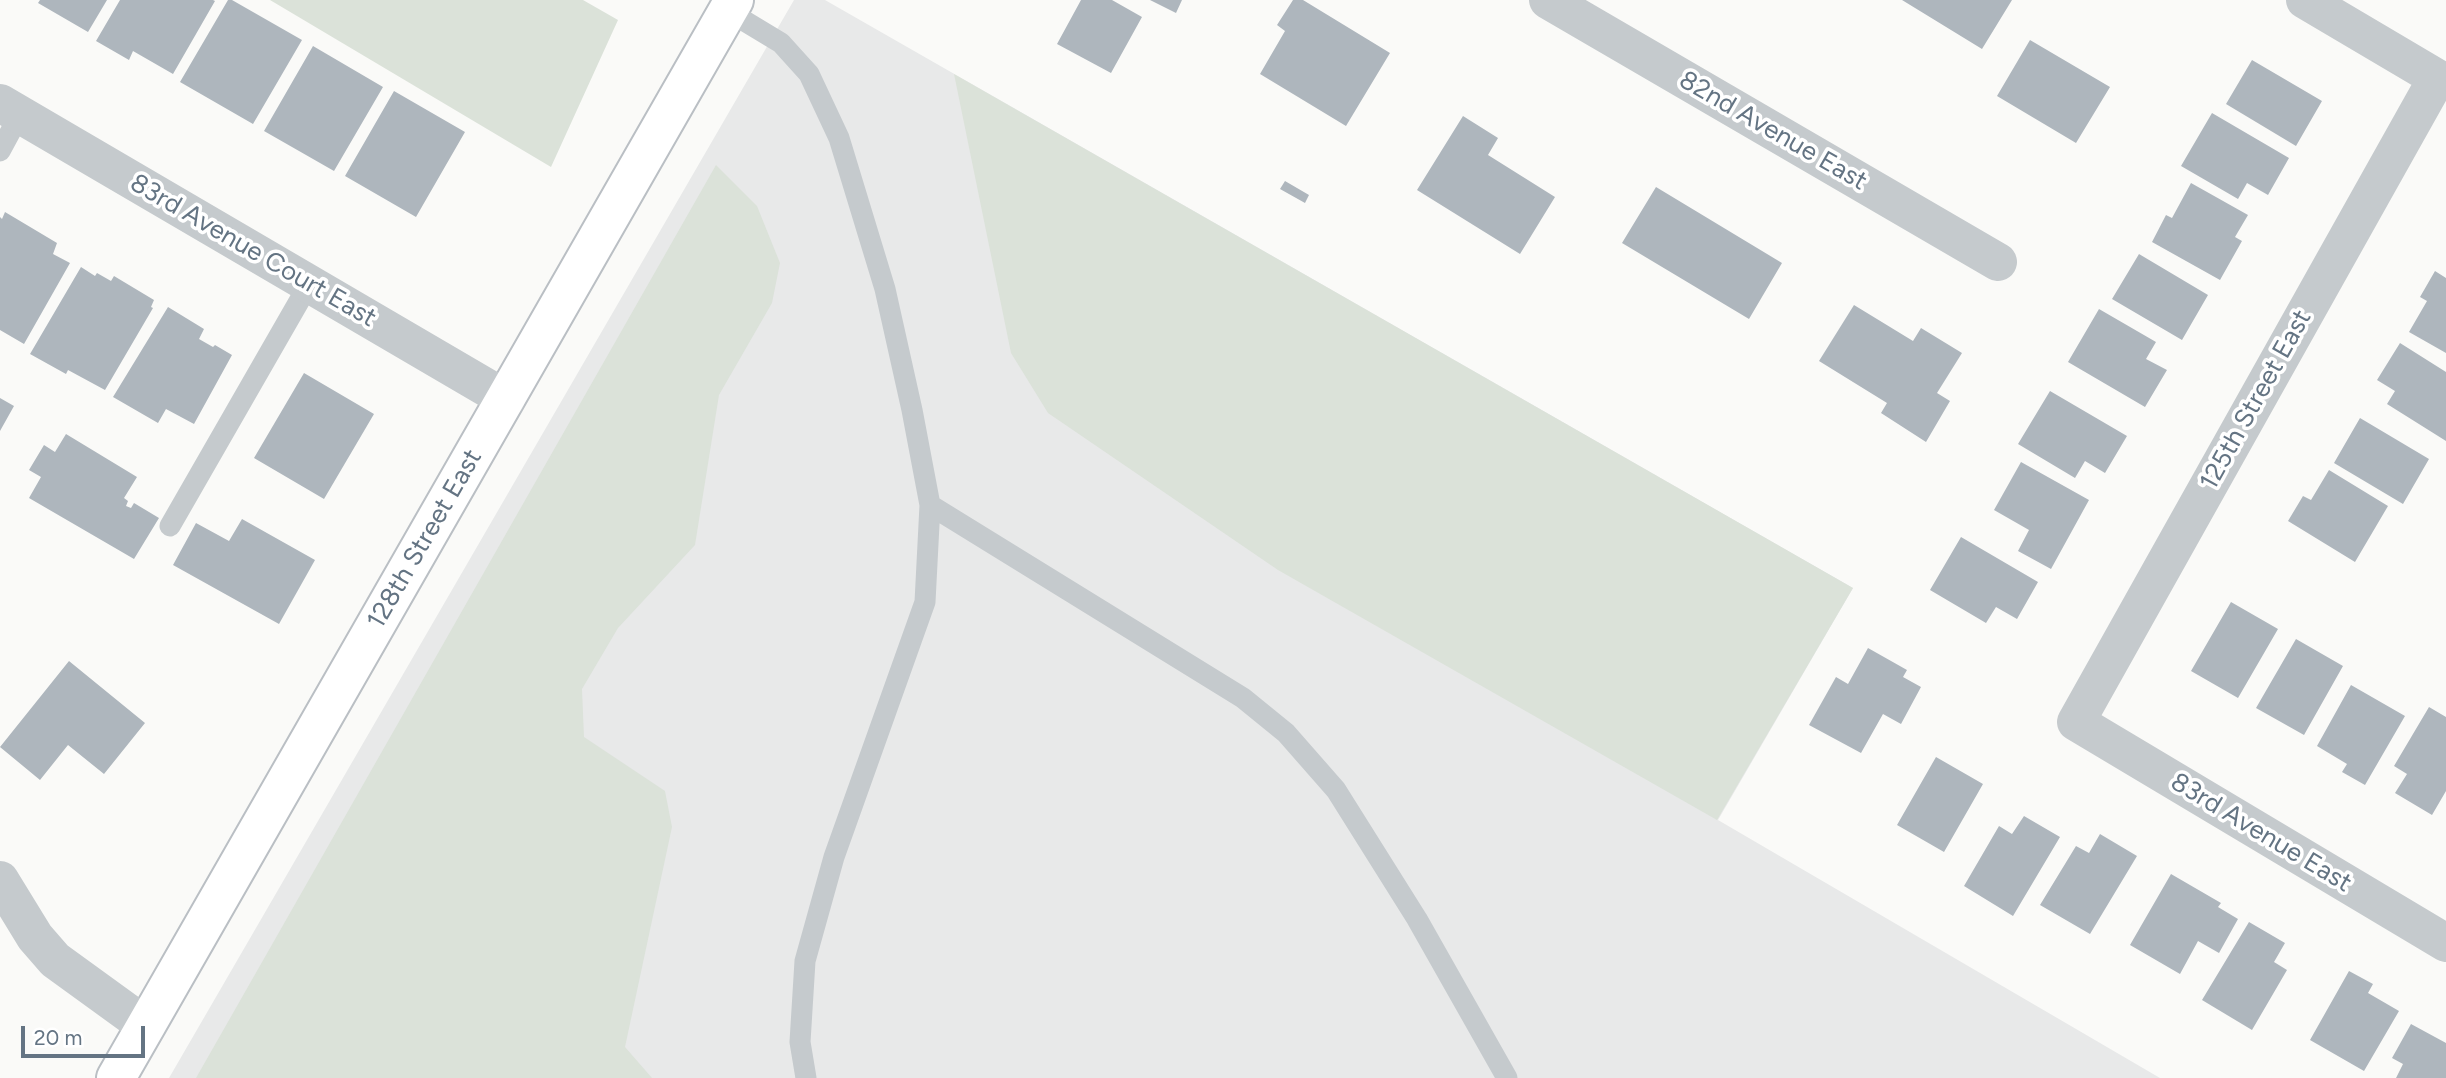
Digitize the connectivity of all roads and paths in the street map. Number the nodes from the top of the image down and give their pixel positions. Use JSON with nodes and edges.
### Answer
{"nodes":[{"id":1,"x":1548,"y":0,"type":"edge"},
{"id":2,"x":2305,"y":0,"type":"edge"},
{"id":3,"x":732,"y":5,"type":"edge"},
{"id":4,"x":10,"y":108,"type":"edge"},
{"id":5,"x":0,"y":150,"type":"edge"},
{"id":6,"x":1998,"y":262,"type":"dead end"},
{"id":7,"x":309,"y":284,"type":"junction"},
{"id":8,"x":506,"y":399,"type":"junction"},
{"id":9,"x":930,"y":505,"type":"junction"},
{"id":10,"x":170,"y":526,"type":"dead end"},
{"id":11,"x":2076,"y":722,"type":"joint"},
{"id":12,"x":0,"y":880,"type":"edge"},
{"id":13,"x":2446,"y":943,"type":"edge"},
{"id":14,"x":146,"y":1026,"type":"junction"},
{"id":15,"x":116,"y":1078,"type":"edge"},
{"id":16,"x":806,"y":1078,"type":"edge"},
{"id":17,"x":1507,"y":1078,"type":"edge"}],
"edges":[{"from":1,"to":6,"type":"street","name":"82nd Avenue East"},
{"from":2,"to":11,"type":"street","name":"125th Street East"},
{"from":3,"to":8,"type":"street","name":"128th Street East"},
{"from":3,"to":9,"type":"lane"},
{"from":4,"to":5,"type":"lane"},
{"from":4,"to":7,"type":"street","name":"83rd Avenue Court East"},
{"from":7,"to":8,"type":"street","name":"83rd Avenue Court East"},
{"from":7,"to":10,"type":"lane"},
{"from":8,"to":14,"type":"street","name":"128th Street East"},
{"from":9,"to":16,"type":"lane"},
{"from":9,"to":17,"type":"lane"},
{"from":11,"to":13,"type":"street","name":"83rd Avenue East"},
{"from":12,"to":14,"type":"street"},
{"from":14,"to":15,"type":"street","name":"128th Street East"}]}
